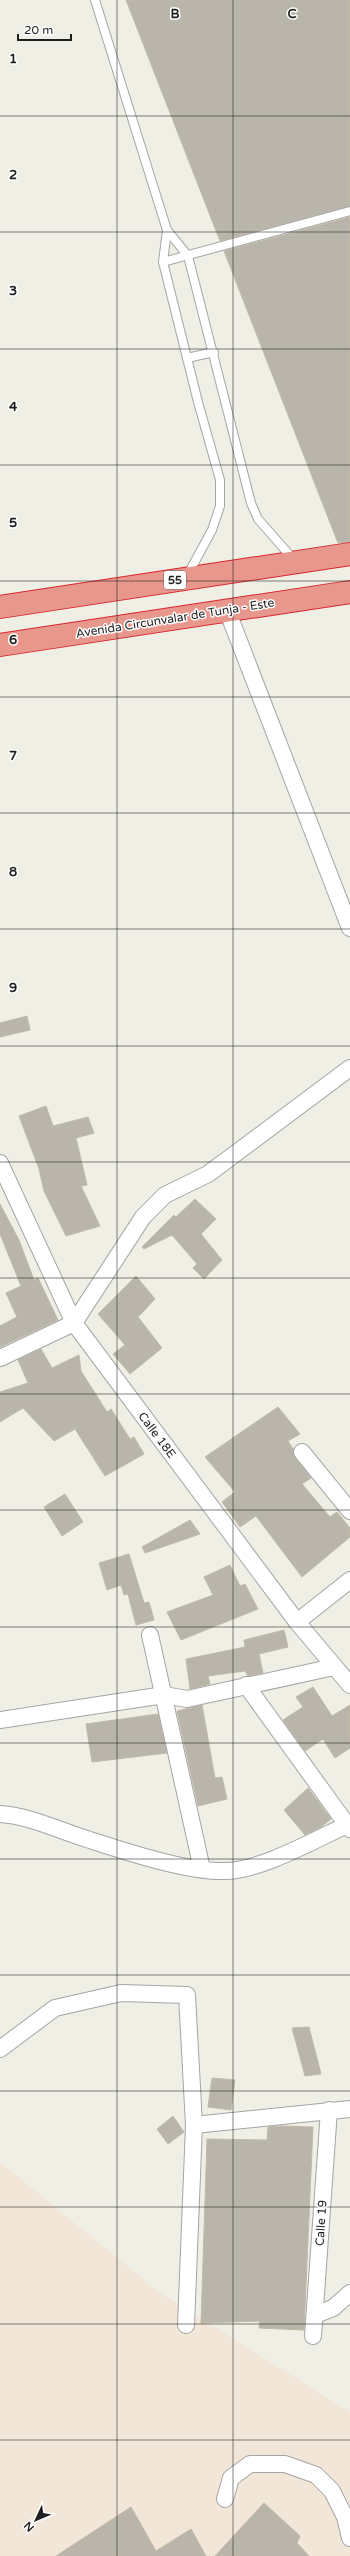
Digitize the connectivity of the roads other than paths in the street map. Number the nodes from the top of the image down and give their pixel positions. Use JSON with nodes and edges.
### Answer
{"nodes":[{"id":1,"x":95,"y":0,"type":"edge"},
{"id":2,"x":350,"y":211,"type":"edge"},
{"id":3,"x":167,"y":230,"type":"junction"},
{"id":4,"x":188,"y":256,"type":"junction"},
{"id":5,"x":163,"y":262,"type":"junction"},
{"id":6,"x":214,"y":352,"type":"junction"},
{"id":7,"x":188,"y":358,"type":"junction"},
{"id":8,"x":350,"y":554,"type":"edge"},
{"id":9,"x":296,"y":562,"type":"junction"},
{"id":10,"x":186,"y":579,"type":"junction"},
{"id":11,"x":350,"y":592,"type":"edge"},
{"id":12,"x":0,"y":607,"type":"edge"},
{"id":13,"x":227,"y":610,"type":"junction"},
{"id":14,"x":0,"y":645,"type":"edge"},
{"id":15,"x":350,"y":928,"type":"edge"},
{"id":16,"x":350,"y":1068,"type":"edge"},
{"id":17,"x":0,"y":1162,"type":"edge"},
{"id":18,"x":74,"y":1323,"type":"junction"},
{"id":19,"x":0,"y":1358,"type":"edge"},
{"id":20,"x":302,"y":1452,"type":"dead end"},
{"id":21,"x":350,"y":1511,"type":"edge"},
{"id":22,"x":350,"y":1580,"type":"edge"},
{"id":23,"x":297,"y":1622,"type":"junction"},
{"id":24,"x":150,"y":1635,"type":"dead end"},
{"id":25,"x":334,"y":1667,"type":"junction"},
{"id":26,"x":246,"y":1685,"type":"junction"},
{"id":27,"x":350,"y":1685,"type":"edge"},
{"id":28,"x":164,"y":1695,"type":"junction"},
{"id":29,"x":0,"y":1720,"type":"edge"},
{"id":30,"x":0,"y":1814,"type":"edge"},
{"id":31,"x":348,"y":1827,"type":"edge"},
{"id":32,"x":202,"y":1870,"type":"junction"},
{"id":33,"x":0,"y":2049,"type":"edge"},
{"id":34,"x":350,"y":2109,"type":"edge"},
{"id":35,"x":329,"y":2110,"type":"junction"},
{"id":36,"x":194,"y":2125,"type":"junction"},
{"id":37,"x":350,"y":2292,"type":"edge"},
{"id":38,"x":315,"y":2316,"type":"junction"},
{"id":39,"x":186,"y":2325,"type":"dead end"},
{"id":40,"x":313,"y":2336,"type":"dead end"},
{"id":41,"x":225,"y":2499,"type":"dead end"},
{"id":42,"x":350,"y":2538,"type":"edge"}],
"edges":[{"from":1,"to":3,"type":"lane"},
{"from":2,"to":4,"type":"lane"},
{"from":3,"to":4,"type":"lane"},
{"from":3,"to":5,"type":"lane"},
{"from":4,"to":5,"type":"lane"},
{"from":4,"to":6,"type":"lane"},
{"from":5,"to":7,"type":"lane"},
{"from":6,"to":7,"type":"lane"},
{"from":6,"to":9,"type":"lane"},
{"from":7,"to":10,"type":"lane"},
{"from":8,"to":9,"type":"highway","number":"55"},
{"from":9,"to":10,"type":"highway","number":"55"},
{"from":10,"to":12,"type":"highway","number":"55"},
{"from":11,"to":13,"type":"highway","name":"Avenida Circunvalar de Tunja - Este"},
{"from":13,"to":14,"type":"highway","name":"Avenida Circunvalar de Tunja - Este"},
{"from":13,"to":15,"type":"street"},
{"from":16,"to":18,"type":"street"},
{"from":17,"to":18,"type":"street","name":"Calle 18E"},
{"from":18,"to":19,"type":"street"},
{"from":18,"to":23,"type":"street","name":"Calle 18E"},
{"from":20,"to":21,"type":"street"},
{"from":22,"to":23,"type":"street"},
{"from":23,"to":25,"type":"street","name":"Calle 18E"},
{"from":24,"to":28,"type":"street"},
{"from":25,"to":26,"type":"street"},
{"from":25,"to":27,"type":"street","name":"Calle 18E"},
{"from":26,"to":28,"type":"street"},
{"from":26,"to":31,"type":"street"},
{"from":28,"to":29,"type":"street"},
{"from":28,"to":32,"type":"street"},
{"from":30,"to":32,"type":"street"},
{"from":31,"to":32,"type":"street"},
{"from":33,"to":36,"type":"street"},
{"from":34,"to":35,"type":"street"},
{"from":35,"to":36,"type":"street"},
{"from":35,"to":38,"type":"street","name":"Calle 19"},
{"from":36,"to":39,"type":"street"},
{"from":37,"to":38,"type":"street"},
{"from":38,"to":40,"type":"street","name":"Calle 19"},
{"from":41,"to":42,"type":"street"}]}
